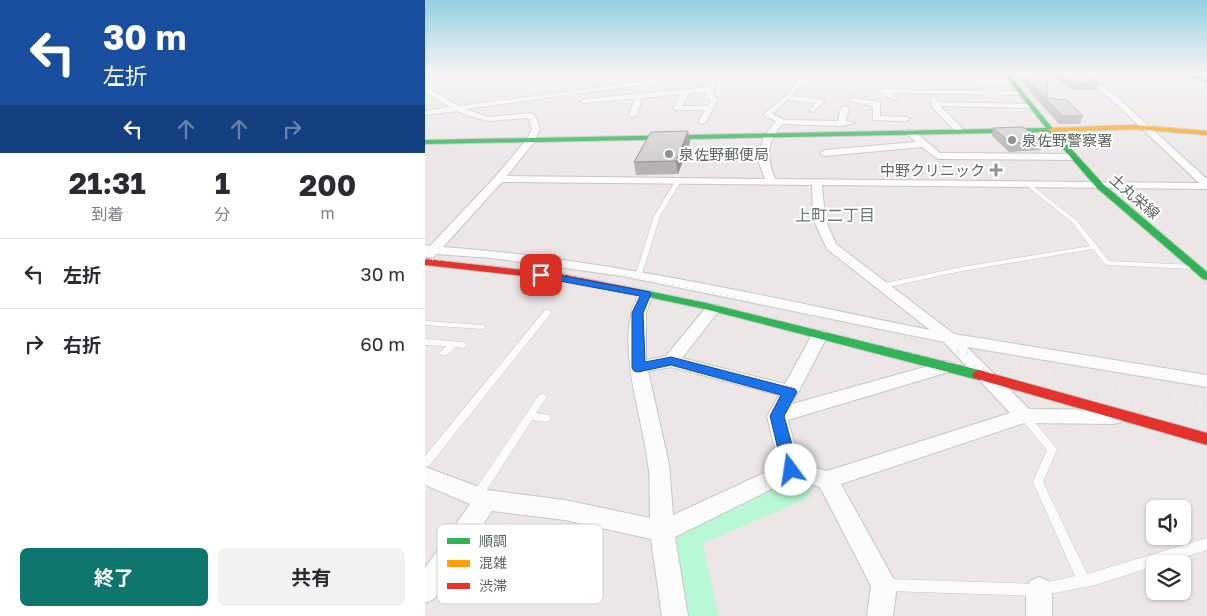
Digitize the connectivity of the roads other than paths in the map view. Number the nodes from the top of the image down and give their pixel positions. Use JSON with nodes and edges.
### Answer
{"nodes":[{"id":1,"x":446,"y":102,"type":"edge"},
{"id":2,"x":510,"y":102,"type":"edge"},
{"id":3,"x":637,"y":102,"type":"edge"},
{"id":4,"x":680,"y":102,"type":"edge"},
{"id":5,"x":713,"y":102,"type":"edge"},
{"id":6,"x":782,"y":102,"type":"edge"},
{"id":7,"x":820,"y":102,"type":"edge"},
{"id":8,"x":850,"y":102,"type":"edge"},
{"id":9,"x":864,"y":102,"type":"edge"},
{"id":10,"x":1027,"y":102,"type":"edge"},
{"id":11,"x":1118,"y":102,"type":"edge"},
{"id":12,"x":935,"y":104,"type":"joint"},
{"id":13,"x":1031,"y":106,"type":"junction"},
{"id":14,"x":710,"y":108,"type":"junction"},
{"id":15,"x":899,"y":108,"type":"dead end"},
{"id":16,"x":461,"y":109,"type":"junction"},
{"id":17,"x":813,"y":110,"type":"dead end"},
{"id":18,"x":425,"y":114,"type":"edge"},
{"id":19,"x":633,"y":115,"type":"dead end"},
{"id":20,"x":702,"y":122,"type":"dead end"},
{"id":21,"x":779,"y":122,"type":"junction"},
{"id":22,"x":851,"y":123,"type":"dead end"},
{"id":23,"x":841,"y":124,"type":"junction"},
{"id":24,"x":908,"y":125,"type":"junction"},
{"id":25,"x":1147,"y":128,"type":"junction"},
{"id":26,"x":1051,"y":130,"type":"junction"},
{"id":27,"x":960,"y":131,"type":"junction"},
{"id":28,"x":1207,"y":133,"type":"edge"},
{"id":29,"x":769,"y":136,"type":"junction"},
{"id":30,"x":531,"y":140,"type":"junction"},
{"id":31,"x":425,"y":142,"type":"edge"},
{"id":32,"x":923,"y":144,"type":"junction"},
{"id":33,"x":825,"y":153,"type":"dead end"},
{"id":34,"x":1074,"y":157,"type":"junction"},
{"id":35,"x":499,"y":179,"type":"junction"},
{"id":36,"x":678,"y":182,"type":"junction"},
{"id":37,"x":772,"y":183,"type":"junction"},
{"id":38,"x":817,"y":184,"type":"junction"},
{"id":39,"x":1207,"y":185,"type":"edge"},
{"id":40,"x":1029,"y":186,"type":"junction"},
{"id":41,"x":1100,"y":186,"type":"junction"},
{"id":42,"x":1094,"y":247,"type":"junction"},
{"id":43,"x":427,"y":255,"type":"edge"},
{"id":44,"x":1195,"y":267,"type":"junction"},
{"id":45,"x":639,"y":274,"type":"junction"},
{"id":46,"x":1207,"y":278,"type":"edge"},
{"id":47,"x":883,"y":286,"type":"junction"},
{"id":48,"x":646,"y":294,"type":"junction"},
{"id":49,"x":713,"y":308,"type":"junction"},
{"id":50,"x":548,"y":312,"type":"dead end"},
{"id":51,"x":425,"y":323,"type":"edge"},
{"id":52,"x":482,"y":327,"type":"dead end"},
{"id":53,"x":820,"y":335,"type":"junction"},
{"id":54,"x":949,"y":338,"type":"junction"},
{"id":55,"x":425,"y":342,"type":"edge"},
{"id":56,"x":453,"y":344,"type":"junction"},
{"id":57,"x":463,"y":345,"type":"dead end"},
{"id":58,"x":445,"y":353,"type":"dead end"},
{"id":59,"x":671,"y":361,"type":"junction"},
{"id":60,"x":946,"y":367,"type":"junction"},
{"id":61,"x":638,"y":368,"type":"junction"},
{"id":62,"x":987,"y":378,"type":"junction"},
{"id":63,"x":1207,"y":381,"type":"edge"},
{"id":64,"x":790,"y":392,"type":"junction"},
{"id":65,"x":542,"y":398,"type":"dead end"},
{"id":66,"x":530,"y":416,"type":"junction"},
{"id":67,"x":777,"y":416,"type":"junction"},
{"id":68,"x":1024,"y":416,"type":"junction"},
{"id":69,"x":546,"y":418,"type":"dead end"},
{"id":70,"x":1130,"y":418,"type":"junction"},
{"id":71,"x":1207,"y":439,"type":"edge"},
{"id":72,"x":425,"y":463,"type":"edge"},
{"id":73,"x":791,"y":470,"type":"junction"},
{"id":74,"x":425,"y":476,"type":"edge"},
{"id":75,"x":827,"y":480,"type":"junction"},
{"id":76,"x":481,"y":498,"type":"junction"},
{"id":77,"x":465,"y":524,"type":"edge"},
{"id":78,"x":662,"y":531,"type":"junction"},
{"id":79,"x":1207,"y":544,"type":"edge"},
{"id":80,"x":437,"y":570,"type":"edge"},
{"id":81,"x":1084,"y":581,"type":"junction"},
{"id":82,"x":884,"y":585,"type":"junction"},
{"id":83,"x":425,"y":590,"type":"edge"},
{"id":84,"x":1039,"y":590,"type":"junction"},
{"id":85,"x":675,"y":616,"type":"edge"},
{"id":86,"x":880,"y":616,"type":"edge"},
{"id":87,"x":1039,"y":616,"type":"edge"}],
"edges":[{"from":1,"to":16,"type":"street"},
{"from":2,"to":16,"type":"street"},
{"from":3,"to":19,"type":"street"},
{"from":4,"to":14,"type":"street"},
{"from":5,"to":14,"type":"street"},
{"from":6,"to":21,"type":"street"},
{"from":7,"to":17,"type":"street"},
{"from":8,"to":23,"type":"street"},
{"from":9,"to":24,"type":"street"},
{"from":10,"to":13,"type":"main road","name":"土丸栄線"},
{"from":11,"to":25,"type":"street"},
{"from":12,"to":13,"type":"street"},
{"from":12,"to":27,"type":"street"},
{"from":13,"to":26,"type":"main road","name":"土丸栄線"},
{"from":14,"to":20,"type":"street"},
{"from":15,"to":24,"type":"street"},
{"from":16,"to":18,"type":"street"},
{"from":16,"to":30,"type":"street"},
{"from":21,"to":23,"type":"street"},
{"from":21,"to":29,"type":"street"},
{"from":22,"to":23,"type":"street"},
{"from":24,"to":27,"type":"main road"},
{"from":24,"to":29,"type":"main road"},
{"from":24,"to":32,"type":"street"},
{"from":25,"to":26,"type":"main road"},
{"from":25,"to":28,"type":"main road"},
{"from":25,"to":39,"type":"street"},
{"from":26,"to":27,"type":"main road"},
{"from":26,"to":34,"type":"main road","name":"土丸栄線"},
{"from":29,"to":30,"type":"main road"},
{"from":29,"to":37,"type":"street"},
{"from":30,"to":31,"type":"main road"},
{"from":30,"to":35,"type":"street"},
{"from":32,"to":33,"type":"street"},
{"from":32,"to":34,"type":"street"},
{"from":34,"to":41,"type":"main road","name":"土丸栄線"},
{"from":35,"to":36,"type":"street"},
{"from":35,"to":43,"type":"street"},
{"from":36,"to":37,"type":"street"},
{"from":36,"to":45,"type":"lane"},
{"from":37,"to":38,"type":"street"},
{"from":38,"to":40,"type":"street"},
{"from":38,"to":47,"type":"street"},
{"from":39,"to":41,"type":"street"},
{"from":40,"to":41,"type":"street"},
{"from":40,"to":42,"type":"lane"},
{"from":41,"to":44,"type":"main road","name":"土丸栄線"},
{"from":42,"to":44,"type":"lane"},
{"from":42,"to":47,"type":"lane"},
{"from":43,"to":45,"type":"street"},
{"from":43,"to":48,"type":"main road"},
{"from":44,"to":46,"type":"main road","name":"土丸栄線"},
{"from":45,"to":54,"type":"street"},
{"from":47,"to":54,"type":"street"},
{"from":48,"to":49,"type":"main road"},
{"from":48,"to":61,"type":"street"},
{"from":49,"to":53,"type":"main road"},
{"from":49,"to":59,"type":"street"},
{"from":50,"to":72,"type":"lane"},
{"from":51,"to":52,"type":"lane"},
{"from":53,"to":60,"type":"main road"},
{"from":53,"to":64,"type":"street"},
{"from":54,"to":62,"type":"street"},
{"from":54,"to":63,"type":"street"},
{"from":55,"to":56,"type":"lane"},
{"from":56,"to":57,"type":"lane"},
{"from":56,"to":58,"type":"lane"},
{"from":59,"to":61,"type":"street"},
{"from":59,"to":64,"type":"street"},
{"from":60,"to":62,"type":"main road"},
{"from":60,"to":67,"type":"street"},
{"from":61,"to":78,"type":"street"},
{"from":62,"to":68,"type":"street"},
{"from":62,"to":70,"type":"main road"},
{"from":64,"to":67,"type":"street"},
{"from":65,"to":66,"type":"lane"},
{"from":66,"to":69,"type":"lane"},
{"from":66,"to":76,"type":"lane"},
{"from":67,"to":73,"type":"street"},
{"from":68,"to":70,"type":"street"},
{"from":68,"to":75,"type":"street"},
{"from":68,"to":81,"type":"lane"},
{"from":70,"to":71,"type":"main road"},
{"from":73,"to":75,"type":"street"},
{"from":73,"to":78,"type":"street"},
{"from":74,"to":76,"type":"street"},
{"from":75,"to":82,"type":"street"},
{"from":76,"to":77,"type":"street"},
{"from":76,"to":78,"type":"street"},
{"from":78,"to":85,"type":"street"},
{"from":79,"to":81,"type":"lane"},
{"from":80,"to":83,"type":"street"},
{"from":81,"to":84,"type":"lane"},
{"from":82,"to":84,"type":"lane"},
{"from":82,"to":86,"type":"street"},
{"from":84,"to":87,"type":"street"}]}
